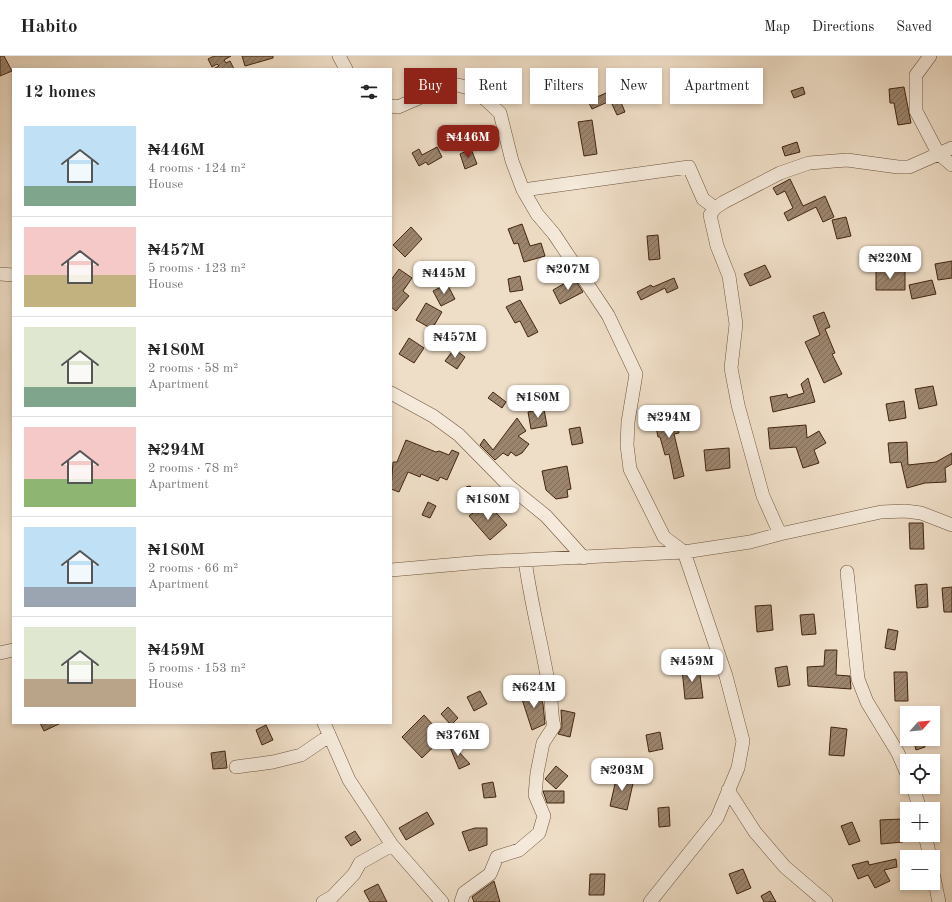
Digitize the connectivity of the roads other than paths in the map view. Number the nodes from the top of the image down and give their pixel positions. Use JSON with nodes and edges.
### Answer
{"nodes":[{"id":1,"x":339,"y":56,"type":"edge"},
{"id":2,"x":930,"y":56,"type":"edge"},
{"id":3,"x":345,"y":68,"type":"edge"},
{"id":4,"x":392,"y":106,"type":"edge"},
{"id":5,"x":952,"y":148,"type":"edge"},
{"id":6,"x":938,"y":153,"type":"junction"},
{"id":7,"x":952,"y":165,"type":"edge"},
{"id":8,"x":523,"y":190,"type":"junction"},
{"id":9,"x":715,"y":208,"type":"junction"},
{"id":10,"x":0,"y":274,"type":"edge"},
{"id":11,"x":12,"y":275,"type":"edge"},
{"id":12,"x":392,"y":394,"type":"edge"},
{"id":13,"x":952,"y":524,"type":"edge"},
{"id":14,"x":780,"y":534,"type":"junction"},
{"id":15,"x":684,"y":552,"type":"junction"},
{"id":16,"x":584,"y":558,"type":"junction"},
{"id":17,"x":525,"y":560,"type":"junction"},
{"id":18,"x":392,"y":570,"type":"edge"},
{"id":19,"x":847,"y":572,"type":"dead end"},
{"id":20,"x":12,"y":650,"type":"edge"},
{"id":21,"x":0,"y":653,"type":"edge"},
{"id":22,"x":324,"y":724,"type":"edge"},
{"id":23,"x":329,"y":736,"type":"junction"},
{"id":24,"x":900,"y":758,"type":"edge"},
{"id":25,"x":236,"y":767,"type":"dead end"},
{"id":26,"x":728,"y":790,"type":"junction"},
{"id":27,"x":392,"y":845,"type":"junction"},
{"id":28,"x":937,"y":890,"type":"edge"},
{"id":29,"x":435,"y":899,"type":"edge"},
{"id":30,"x":323,"y":902,"type":"edge"},
{"id":31,"x":461,"y":902,"type":"edge"},
{"id":32,"x":650,"y":902,"type":"edge"},
{"id":33,"x":826,"y":902,"type":"edge"},
{"id":34,"x":939,"y":902,"type":"edge"}],
"edges":[{"from":1,"to":3,"type":"street"},
{"from":2,"to":6,"type":"street"},
{"from":4,"to":8,"type":"street"},
{"from":5,"to":6,"type":"street"},
{"from":6,"to":7,"type":"street"},
{"from":6,"to":9,"type":"street"},
{"from":8,"to":9,"type":"street"},
{"from":8,"to":15,"type":"street"},
{"from":9,"to":14,"type":"street"},
{"from":10,"to":11,"type":"street"},
{"from":12,"to":16,"type":"street"},
{"from":13,"to":14,"type":"street"},
{"from":14,"to":15,"type":"street"},
{"from":15,"to":16,"type":"street"},
{"from":15,"to":26,"type":"street"},
{"from":16,"to":17,"type":"street"},
{"from":17,"to":18,"type":"street"},
{"from":17,"to":31,"type":"street"},
{"from":19,"to":24,"type":"street"},
{"from":20,"to":21,"type":"street"},
{"from":22,"to":23,"type":"street"},
{"from":23,"to":25,"type":"street"},
{"from":23,"to":27,"type":"street"},
{"from":26,"to":32,"type":"street"},
{"from":26,"to":33,"type":"street"},
{"from":27,"to":29,"type":"street"},
{"from":27,"to":30,"type":"street"},
{"from":28,"to":34,"type":"street"}]}
